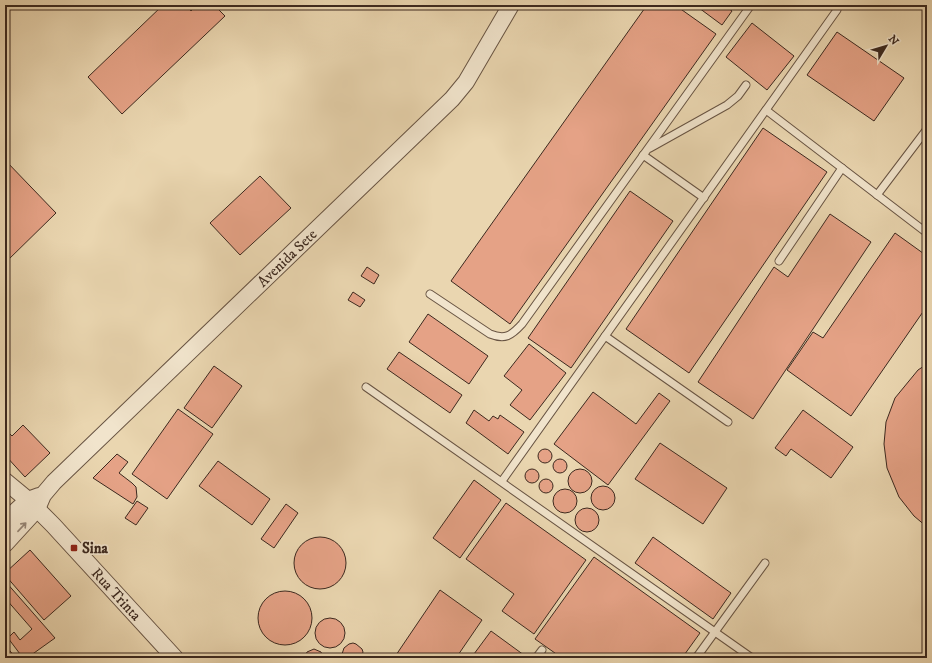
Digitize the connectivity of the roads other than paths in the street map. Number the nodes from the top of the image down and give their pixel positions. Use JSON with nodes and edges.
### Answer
{"nodes":[{"id":1,"x":511,"y":5,"type":"edge"},
{"id":2,"x":752,"y":5,"type":"edge"},
{"id":3,"x":837,"y":10,"type":"dead end"},
{"id":4,"x":746,"y":85,"type":"dead end"},
{"id":5,"x":766,"y":110,"type":"junction"},
{"id":6,"x":927,"y":129,"type":"edge"},
{"id":7,"x":648,"y":149,"type":"junction"},
{"id":8,"x":643,"y":155,"type":"junction"},
{"id":9,"x":842,"y":168,"type":"junction"},
{"id":10,"x":877,"y":195,"type":"junction"},
{"id":11,"x":704,"y":198,"type":"junction"},
{"id":12,"x":927,"y":233,"type":"edge"},
{"id":13,"x":779,"y":261,"type":"dead end"},
{"id":14,"x":430,"y":294,"type":"dead end"},
{"id":15,"x":605,"y":336,"type":"junction"},
{"id":16,"x":366,"y":387,"type":"dead end"},
{"id":17,"x":728,"y":422,"type":"dead end"},
{"id":18,"x":5,"y":481,"type":"edge"},
{"id":19,"x":502,"y":481,"type":"junction"},
{"id":20,"x":36,"y":501,"type":"junction"},
{"id":21,"x":5,"y":521,"type":"edge"},
{"id":22,"x":5,"y":544,"type":"edge"},
{"id":23,"x":765,"y":563,"type":"dead end"},
{"id":24,"x":715,"y":632,"type":"junction"},
{"id":25,"x":542,"y":650,"type":"dead end"},
{"id":26,"x":175,"y":658,"type":"edge"},
{"id":27,"x":536,"y":658,"type":"edge"},
{"id":28,"x":696,"y":658,"type":"edge"},
{"id":29,"x":752,"y":658,"type":"edge"}],
"edges":[{"from":1,"to":20,"type":"street","name":"Avenida Sete"},
{"from":2,"to":7,"type":"lane"},
{"from":3,"to":5,"type":"lane"},
{"from":4,"to":7,"type":"lane"},
{"from":5,"to":9,"type":"lane"},
{"from":5,"to":11,"type":"lane"},
{"from":6,"to":10,"type":"lane"},
{"from":7,"to":8,"type":"lane"},
{"from":8,"to":11,"type":"lane"},
{"from":8,"to":14,"type":"lane"},
{"from":9,"to":10,"type":"lane"},
{"from":9,"to":13,"type":"lane"},
{"from":10,"to":12,"type":"lane"},
{"from":11,"to":15,"type":"lane"},
{"from":15,"to":17,"type":"lane"},
{"from":15,"to":19,"type":"lane"},
{"from":16,"to":19,"type":"lane"},
{"from":18,"to":20,"type":"street","name":"Rua Trinta"},
{"from":19,"to":24,"type":"lane"},
{"from":20,"to":21,"type":"street","name":"Avenida Sete"},
{"from":22,"to":20,"type":"street","name":"Avenida Sete","one_way":true},
{"from":20,"to":26,"type":"street","name":"Rua Trinta"},
{"from":23,"to":24,"type":"lane"},
{"from":24,"to":28,"type":"lane"},
{"from":24,"to":29,"type":"lane"},
{"from":25,"to":27,"type":"lane"}]}
